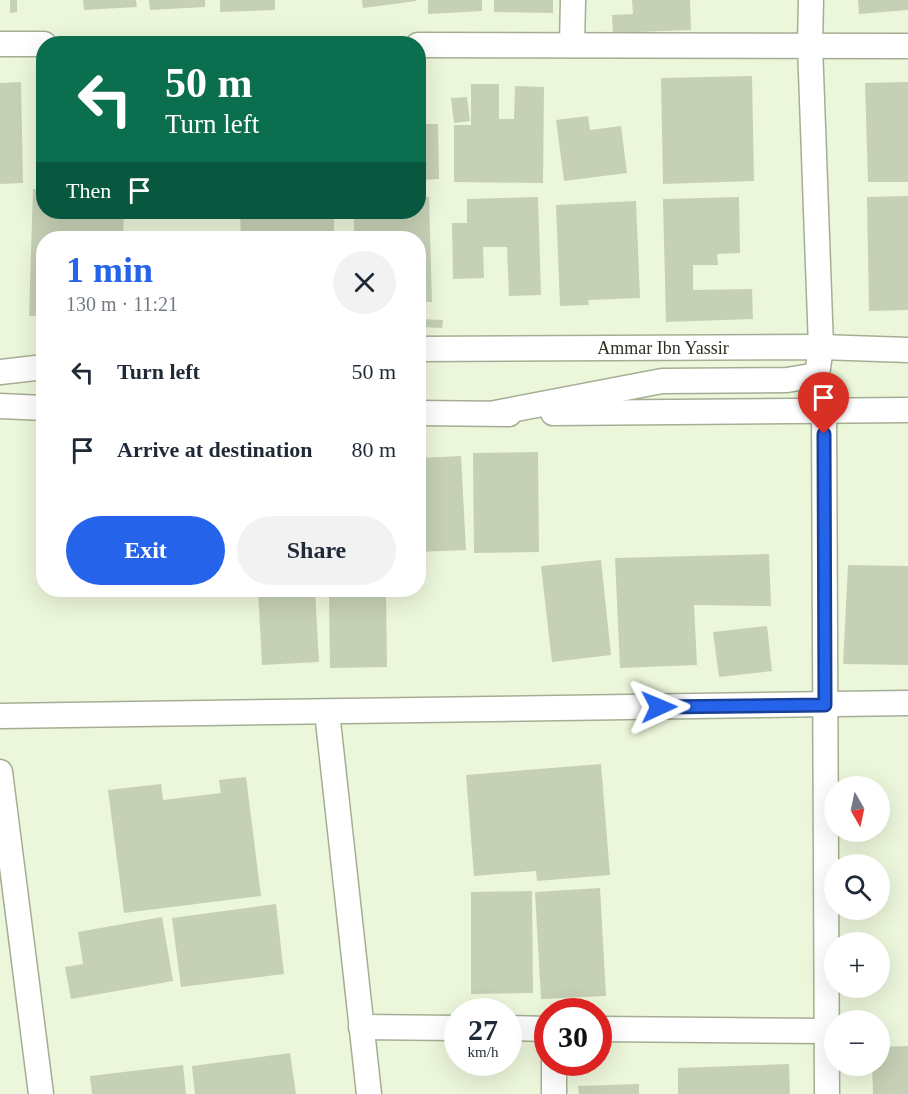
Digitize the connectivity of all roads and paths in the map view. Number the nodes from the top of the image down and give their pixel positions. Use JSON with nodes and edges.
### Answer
{"nodes":[{"id":1,"x":573,"y":0,"type":"edge"},
{"id":2,"x":811,"y":0,"type":"edge"},
{"id":3,"x":0,"y":44,"type":"edge"},
{"id":4,"x":36,"y":44,"type":"edge"},
{"id":5,"x":426,"y":45,"type":"edge"},
{"id":6,"x":572,"y":45,"type":"junction"},
{"id":7,"x":810,"y":45,"type":"junction"},
{"id":8,"x":908,"y":46,"type":"edge"},
{"id":9,"x":821,"y":347,"type":"junction"},
{"id":10,"x":426,"y":349,"type":"edge"},
{"id":11,"x":908,"y":350,"type":"edge"},
{"id":12,"x":36,"y":354,"type":"edge"},
{"id":13,"x":0,"y":355,"type":"edge"},
{"id":14,"x":36,"y":368,"type":"edge"},
{"id":15,"x":0,"y":372,"type":"edge"},
{"id":16,"x":0,"y":406,"type":"edge"},
{"id":17,"x":36,"y":408,"type":"edge"},
{"id":18,"x":908,"y":410,"type":"edge"},
{"id":19,"x":824,"y":411,"type":"junction"},
{"id":20,"x":426,"y":413,"type":"edge"},
{"id":21,"x":495,"y":413,"type":"junction"},
{"id":22,"x":908,"y":703,"type":"edge"},
{"id":23,"x":825,"y":705,"type":"junction"},
{"id":24,"x":327,"y":712,"type":"junction"},
{"id":25,"x":0,"y":716,"type":"edge"},
{"id":26,"x":0,"y":772,"type":"edge"},
{"id":27,"x":826,"y":1010,"type":"edge"},
{"id":28,"x":361,"y":1027,"type":"junction"},
{"id":29,"x":444,"y":1028,"type":"edge"},
{"id":30,"x":612,"y":1029,"type":"edge"},
{"id":31,"x":824,"y":1031,"type":"edge"},
{"id":32,"x":554,"y":1076,"type":"edge"},
{"id":33,"x":827,"y":1076,"type":"edge"},
{"id":34,"x":41,"y":1094,"type":"edge"},
{"id":35,"x":369,"y":1094,"type":"edge"},
{"id":36,"x":554,"y":1094,"type":"edge"},
{"id":37,"x":827,"y":1094,"type":"edge"}],
"edges":[{"from":1,"to":6,"type":"street"},
{"from":2,"to":7,"type":"street"},
{"from":3,"to":4,"type":"street"},
{"from":5,"to":6,"type":"street"},
{"from":6,"to":7,"type":"street"},
{"from":7,"to":8,"type":"street"},
{"from":7,"to":9,"type":"street"},
{"from":9,"to":10,"type":"street","name":"Ammar Ibn Yassir"},
{"from":9,"to":11,"type":"street","name":"Ammar Ibn Yassir"},
{"from":9,"to":21,"type":"street"},
{"from":12,"to":13,"type":"street"},
{"from":14,"to":15,"type":"street"},
{"from":16,"to":17,"type":"street"},
{"from":18,"to":19,"type":"street"},
{"from":19,"to":21,"type":"street"},
{"from":19,"to":23,"type":"street"},
{"from":20,"to":21,"type":"street"},
{"from":22,"to":23,"type":"street"},
{"from":23,"to":24,"type":"street"},
{"from":23,"to":27,"type":"street"},
{"from":24,"to":25,"type":"street"},
{"from":24,"to":28,"type":"street"},
{"from":26,"to":34,"type":"street"},
{"from":28,"to":29,"type":"street"},
{"from":28,"to":35,"type":"street"},
{"from":30,"to":31,"type":"street"},
{"from":32,"to":36,"type":"street"},
{"from":33,"to":37,"type":"street"}]}
